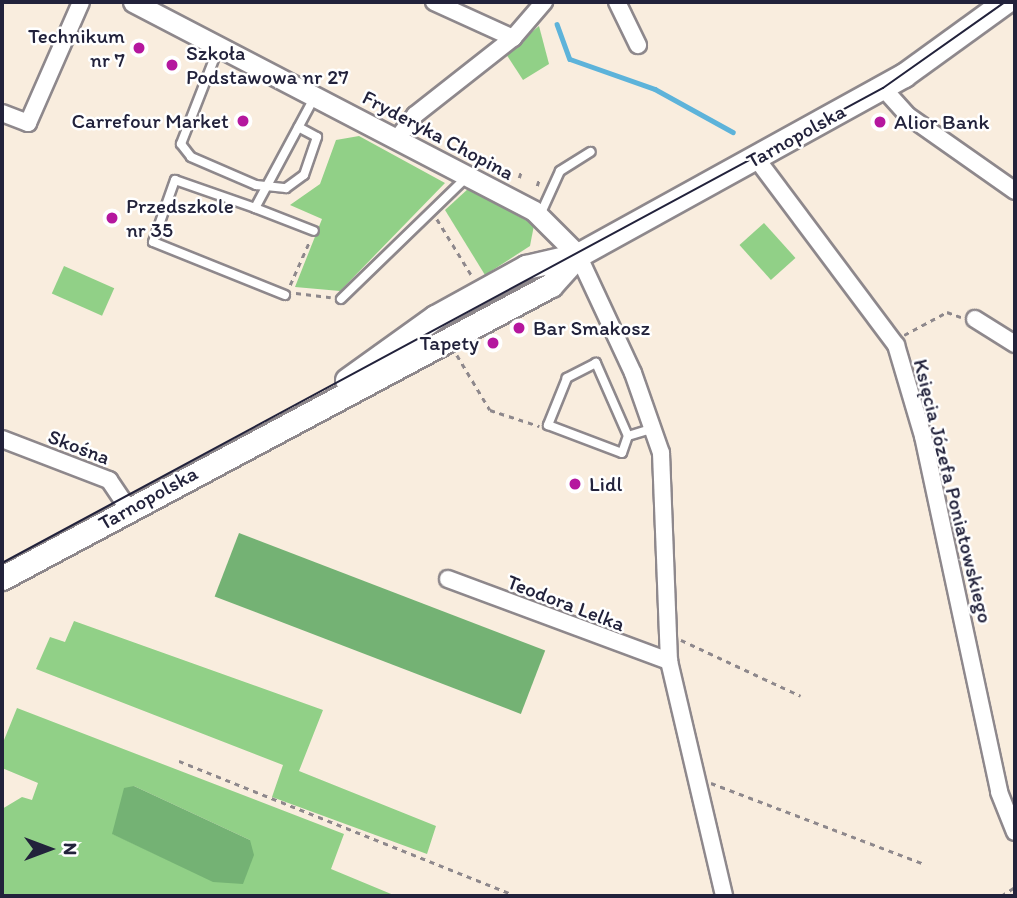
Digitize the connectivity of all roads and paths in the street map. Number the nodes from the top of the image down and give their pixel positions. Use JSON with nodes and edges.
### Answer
{"nodes":[{"id":1,"x":81,"y":2,"type":"edge"},
{"id":2,"x":133,"y":2,"type":"edge"},
{"id":3,"x":434,"y":2,"type":"edge"},
{"id":4,"x":544,"y":2,"type":"edge"},
{"id":5,"x":617,"y":2,"type":"edge"},
{"id":6,"x":1005,"y":2,"type":"edge"},
{"id":7,"x":163,"y":8,"type":"edge"},
{"id":8,"x":513,"y":38,"type":"junction"},
{"id":9,"x":638,"y":45,"type":"dead end"},
{"id":10,"x":219,"y":46,"type":"junction"},
{"id":11,"x":883,"y":88,"type":"junction"},
{"id":12,"x":315,"y":96,"type":"junction"},
{"id":13,"x":2,"y":113,"type":"edge"},
{"id":14,"x":298,"y":127,"type":"junction"},
{"id":15,"x":397,"y":139,"type":"junction"},
{"id":16,"x":590,"y":152,"type":"dead end"},
{"id":17,"x":756,"y":158,"type":"junction"},
{"id":18,"x":521,"y":172,"type":"dead end"},
{"id":19,"x":468,"y":176,"type":"junction"},
{"id":20,"x":540,"y":177,"type":"dead end"},
{"id":21,"x":519,"y":178,"type":"dead end"},
{"id":22,"x":268,"y":184,"type":"junction"},
{"id":23,"x":537,"y":186,"type":"dead end"},
{"id":24,"x":1015,"y":191,"type":"edge"},
{"id":25,"x":255,"y":208,"type":"junction"},
{"id":26,"x":432,"y":211,"type":"junction"},
{"id":27,"x":540,"y":215,"type":"junction"},
{"id":28,"x":314,"y":231,"type":"joint"},
{"id":29,"x":578,"y":255,"type":"junction"},
{"id":30,"x":477,"y":285,"type":"dead end"},
{"id":31,"x":285,"y":295,"type":"junction"},
{"id":32,"x":341,"y":299,"type":"joint"},
{"id":33,"x":975,"y":318,"type":"joint"},
{"id":34,"x":893,"y":341,"type":"junction"},
{"id":35,"x":1015,"y":344,"type":"edge"},
{"id":36,"x":453,"y":349,"type":"dead end"},
{"id":37,"x":548,"y":425,"type":"junction"},
{"id":38,"x":654,"y":428,"type":"junction"},
{"id":39,"x":628,"y":436,"type":"junction"},
{"id":40,"x":2,"y":439,"type":"edge"},
{"id":41,"x":128,"y":508,"type":"junction"},
{"id":42,"x":2,"y":578,"type":"edge"},
{"id":43,"x":448,"y":579,"type":"dead end"},
{"id":44,"x":668,"y":634,"type":"junction"},
{"id":45,"x":669,"y":661,"type":"junction"},
{"id":46,"x":801,"y":696,"type":"dead end"},
{"id":47,"x":179,"y":761,"type":"dead end"},
{"id":48,"x":696,"y":781,"type":"junction"},
{"id":49,"x":1015,"y":831,"type":"edge"},
{"id":50,"x":924,"y":863,"type":"dead end"},
{"id":51,"x":1015,"y":887,"type":"edge"},
{"id":52,"x":516,"y":896,"type":"edge"},
{"id":53,"x":724,"y":896,"type":"edge"},
{"id":54,"x":1002,"y":896,"type":"edge"}],
"edges":[{"from":1,"to":13,"type":"street"},
{"from":2,"to":7,"type":"street","name":"Fryderyka Chopina"},
{"from":3,"to":8,"type":"street"},
{"from":4,"to":8,"type":"street"},
{"from":5,"to":9,"type":"street"},
{"from":6,"to":11,"type":"main road","name":"Tarnopolska"},
{"from":7,"to":10,"type":"street","name":"Fryderyka Chopina"},
{"from":8,"to":15,"type":"street"},
{"from":10,"to":12,"type":"street","name":"Fryderyka Chopina"},
{"from":10,"to":22,"type":"lane"},
{"from":11,"to":17,"type":"main road","name":"Tarnopolska"},
{"from":11,"to":24,"type":"street"},
{"from":12,"to":14,"type":"lane"},
{"from":12,"to":15,"type":"street","name":"Fryderyka Chopina"},
{"from":14,"to":22,"type":"lane"},
{"from":14,"to":22,"type":"lane"},
{"from":15,"to":19,"type":"street","name":"Fryderyka Chopina"},
{"from":16,"to":27,"type":"lane"},
{"from":17,"to":29,"type":"main road","name":"Tarnopolska"},
{"from":17,"to":34,"type":"street","name":"Księcia Józefa Poniatowskiego"},
{"from":18,"to":21,"type":"path"},
{"from":19,"to":26,"type":"lane"},
{"from":19,"to":27,"type":"street","name":"Fryderyka Chopina"},
{"from":20,"to":23,"type":"path"},
{"from":22,"to":25,"type":"lane"},
{"from":25,"to":28,"type":"lane"},
{"from":25,"to":31,"type":"lane"},
{"from":26,"to":30,"type":"path"},
{"from":26,"to":32,"type":"lane"},
{"from":27,"to":29,"type":"street","name":"Fryderyka Chopina"},
{"from":28,"to":31,"type":"path"},
{"from":29,"to":38,"type":"street"},
{"from":29,"to":41,"type":"main road","name":"Tarnopolska"},
{"from":31,"to":32,"type":"path"},
{"from":33,"to":34,"type":"path"},
{"from":33,"to":35,"type":"street"},
{"from":34,"to":49,"type":"street","name":"Księcia Józefa Poniatowskiego"},
{"from":36,"to":37,"type":"path"},
{"from":37,"to":39,"type":"lane"},
{"from":37,"to":39,"type":"lane"},
{"from":38,"to":39,"type":"lane"},
{"from":38,"to":44,"type":"street"},
{"from":40,"to":41,"type":"street","name":"Skośna"},
{"from":41,"to":42,"type":"main road","name":"Tarnopolska"},
{"from":43,"to":45,"type":"street","name":"Teodora Lelka"},
{"from":44,"to":45,"type":"street"},
{"from":44,"to":46,"type":"path"},
{"from":45,"to":48,"type":"street"},
{"from":47,"to":52,"type":"path"},
{"from":48,"to":50,"type":"path"},
{"from":48,"to":53,"type":"street"},
{"from":51,"to":54,"type":"path"}]}
